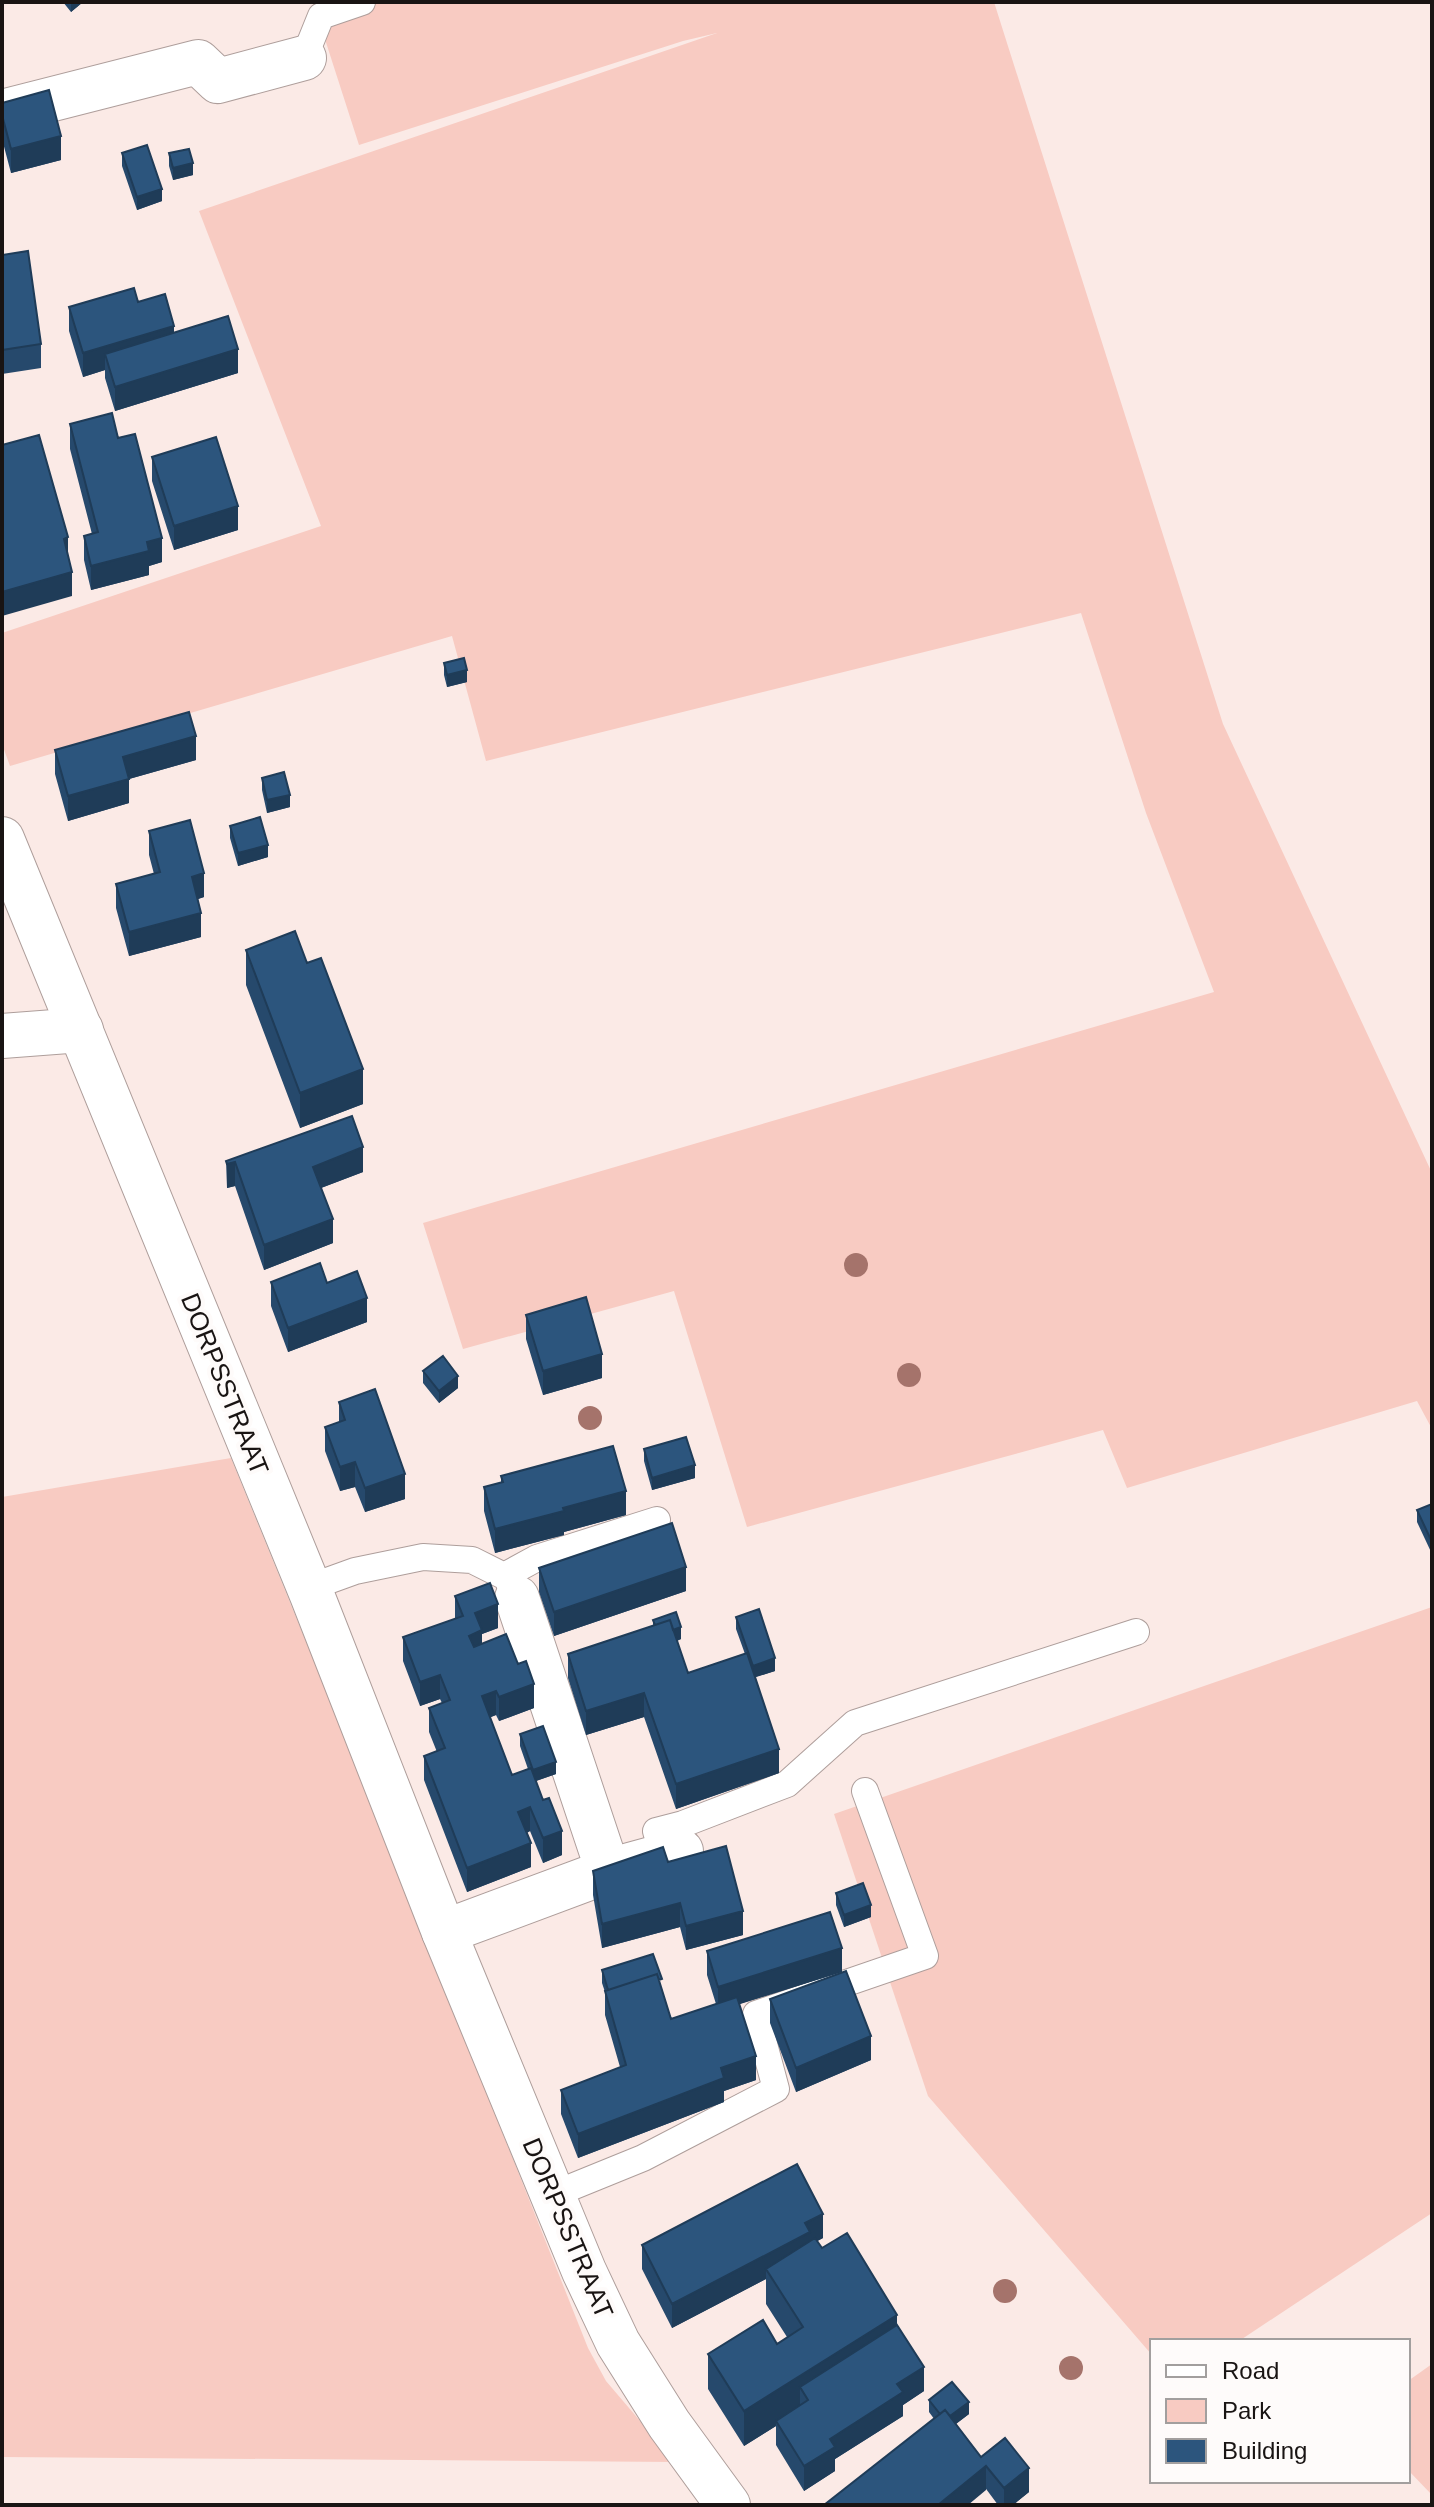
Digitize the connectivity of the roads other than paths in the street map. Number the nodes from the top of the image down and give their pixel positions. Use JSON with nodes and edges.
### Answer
{"nodes":[{"id":1,"x":362,"y":2,"type":"edge"},
{"id":2,"x":304,"y":58,"type":"joint"},
{"id":3,"x":2,"y":112,"type":"edge"},
{"id":4,"x":2,"y":839,"type":"edge"},
{"id":5,"x":81,"y":1030,"type":"junction"},
{"id":6,"x":2,"y":1036,"type":"edge"},
{"id":7,"x":657,"y":1520,"type":"dead end"},
{"id":8,"x":510,"y":1587,"type":"junction"},
{"id":9,"x":308,"y":1588,"type":"junction"},
{"id":10,"x":1136,"y":1632,"type":"dead end"},
{"id":11,"x":865,"y":1791,"type":"dead end"},
{"id":12,"x":672,"y":1854,"type":"joint"},
{"id":13,"x":608,"y":1871,"type":"junction"},
{"id":14,"x":444,"y":1932,"type":"junction"},
{"id":15,"x":552,"y":2195,"type":"junction"},
{"id":16,"x":728,"y":2505,"type":"edge"}],
"edges":[{"from":1,"to":2,"type":"lane"},
{"from":2,"to":3,"type":"street"},
{"from":4,"to":5,"type":"street","name":"DORPSSTRAAT"},
{"from":5,"to":6,"type":"street"},
{"from":5,"to":9,"type":"street","name":"DORPSSTRAAT"},
{"from":7,"to":8,"type":"lane"},
{"from":8,"to":9,"type":"lane"},
{"from":8,"to":13,"type":"street"},
{"from":9,"to":14,"type":"street","name":"DORPSSTRAAT"},
{"from":10,"to":12,"type":"lane"},
{"from":11,"to":15,"type":"lane"},
{"from":12,"to":13,"type":"street"},
{"from":13,"to":14,"type":"street"},
{"from":14,"to":15,"type":"street","name":"DORPSSTRAAT"},
{"from":15,"to":16,"type":"street","name":"DORPSSTRAAT"}]}
